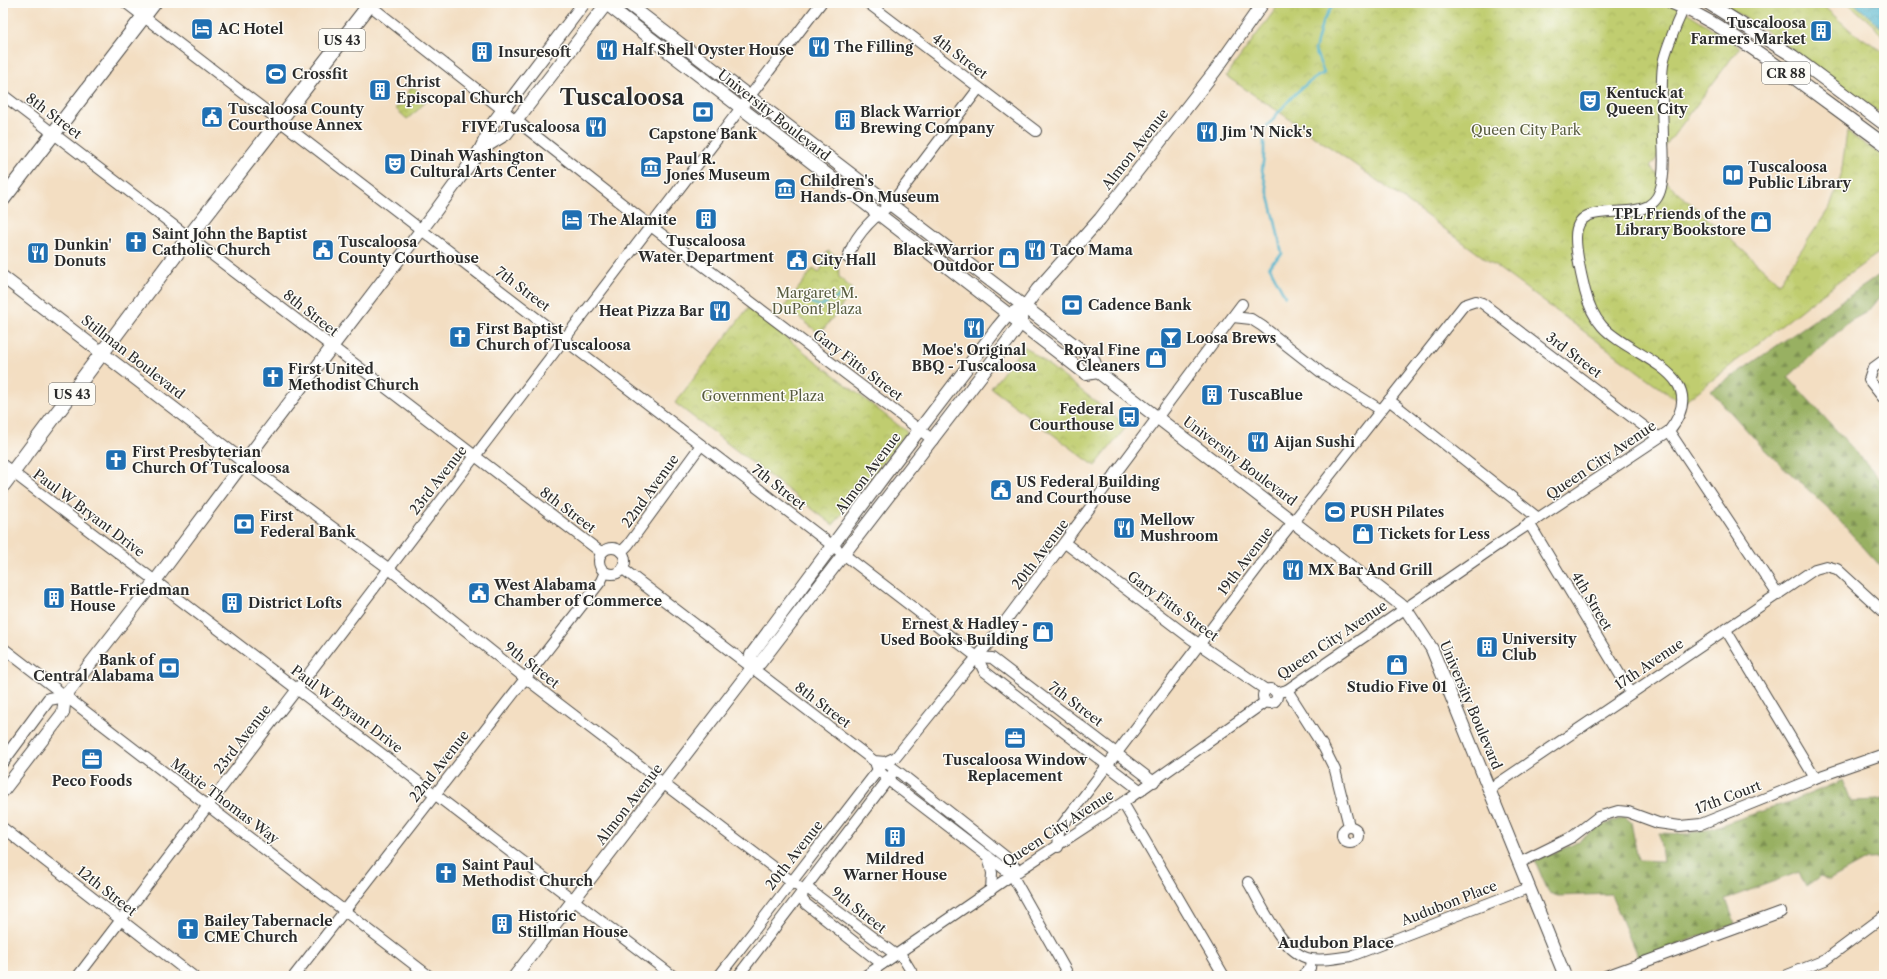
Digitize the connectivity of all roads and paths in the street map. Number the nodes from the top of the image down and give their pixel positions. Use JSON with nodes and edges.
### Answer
{"nodes":[{"id":1,"x":126,"y":3,"type":"edge"},
{"id":2,"x":154,"y":3,"type":"edge"},
{"id":3,"x":584,"y":3,"type":"edge"},
{"id":4,"x":606,"y":3,"type":"edge"},
{"id":5,"x":627,"y":3,"type":"edge"},
{"id":6,"x":821,"y":3,"type":"edge"},
{"id":7,"x":868,"y":3,"type":"edge"},
{"id":8,"x":1263,"y":3,"type":"edge"},
{"id":9,"x":1672,"y":3,"type":"edge"},
{"id":10,"x":1708,"y":3,"type":"edge"},
{"id":11,"x":369,"y":4,"type":"edge"},
{"id":12,"x":1685,"y":5,"type":"edge"},
{"id":13,"x":144,"y":16,"type":"junction"},
{"id":14,"x":979,"y":88,"type":"junction"},
{"id":15,"x":3,"y":95,"type":"edge"},
{"id":16,"x":750,"y":96,"type":"junction"},
{"id":17,"x":741,"y":109,"type":"junction"},
{"id":18,"x":503,"y":111,"type":"junction"},
{"id":19,"x":279,"y":120,"type":"junction"},
{"id":20,"x":516,"y":121,"type":"junction"},
{"id":21,"x":1884,"y":124,"type":"edge"},
{"id":22,"x":1036,"y":131,"type":"dead end"},
{"id":23,"x":54,"y":134,"type":"junction"},
{"id":24,"x":1884,"y":144,"type":"edge"},
{"id":25,"x":480,"y":150,"type":"junction"},
{"id":26,"x":3,"y":200,"type":"edge"},
{"id":27,"x":891,"y":204,"type":"junction"},
{"id":28,"x":878,"y":214,"type":"junction"},
{"id":29,"x":651,"y":226,"type":"junction"},
{"id":30,"x":422,"y":230,"type":"junction"},
{"id":31,"x":188,"y":237,"type":"junction"},
{"id":32,"x":848,"y":258,"type":"dead end"},
{"id":33,"x":3,"y":277,"type":"edge"},
{"id":34,"x":1471,"y":302,"type":"joint"},
{"id":35,"x":1242,"y":304,"type":"dead end"},
{"id":36,"x":1024,"y":308,"type":"junction"},
{"id":37,"x":1008,"y":315,"type":"junction"},
{"id":38,"x":1233,"y":317,"type":"junction"},
{"id":39,"x":1020,"y":324,"type":"junction"},
{"id":40,"x":564,"y":339,"type":"junction"},
{"id":41,"x":332,"y":347,"type":"junction"},
{"id":42,"x":102,"y":353,"type":"junction"},
{"id":43,"x":1884,"y":360,"type":"edge"},
{"id":44,"x":1098,"y":372,"type":"junction"},
{"id":45,"x":1884,"y":399,"type":"edge"},
{"id":46,"x":1389,"y":400,"type":"junction"},
{"id":47,"x":1381,"y":410,"type":"junction"},
{"id":48,"x":1158,"y":417,"type":"junction"},
{"id":49,"x":920,"y":430,"type":"junction"},
{"id":50,"x":1669,"y":431,"type":"junction"},
{"id":51,"x":1658,"y":437,"type":"junction"},
{"id":52,"x":933,"y":440,"type":"junction"},
{"id":53,"x":701,"y":445,"type":"junction"},
{"id":54,"x":474,"y":456,"type":"junction"},
{"id":55,"x":244,"y":462,"type":"junction"},
{"id":56,"x":8,"y":468,"type":"edge"},
{"id":57,"x":3,"y":485,"type":"edge"},
{"id":58,"x":1294,"y":521,"type":"junction"},
{"id":59,"x":1534,"y":521,"type":"junction"},
{"id":60,"x":1065,"y":543,"type":"junction"},
{"id":61,"x":833,"y":545,"type":"junction"},
{"id":62,"x":621,"y":552,"type":"junction"},
{"id":63,"x":602,"y":553,"type":"junction"},
{"id":64,"x":844,"y":554,"type":"junction"},
{"id":65,"x":388,"y":568,"type":"junction"},
{"id":66,"x":623,"y":569,"type":"junction"},
{"id":67,"x":605,"y":572,"type":"junction"},
{"id":68,"x":155,"y":581,"type":"junction"},
{"id":69,"x":1778,"y":595,"type":"junction"},
{"id":70,"x":1405,"y":608,"type":"junction"},
{"id":71,"x":1884,"y":612,"type":"edge"},
{"id":72,"x":1726,"y":630,"type":"junction"},
{"id":73,"x":1200,"y":645,"type":"junction"},
{"id":74,"x":3,"y":648,"type":"edge"},
{"id":75,"x":977,"y":657,"type":"junction"},
{"id":76,"x":752,"y":668,"type":"junction"},
{"id":77,"x":524,"y":678,"type":"junction"},
{"id":78,"x":298,"y":690,"type":"junction"},
{"id":79,"x":1266,"y":690,"type":"junction"},
{"id":80,"x":1287,"y":690,"type":"junction"},
{"id":81,"x":1631,"y":693,"type":"junction"},
{"id":82,"x":1276,"y":694,"type":"junction"},
{"id":83,"x":65,"y":696,"type":"junction"},
{"id":84,"x":1265,"y":702,"type":"junction"},
{"id":85,"x":1117,"y":753,"type":"junction"},
{"id":86,"x":1884,"y":754,"type":"edge"},
{"id":87,"x":896,"y":758,"type":"junction"},
{"id":88,"x":3,"y":761,"type":"edge"},
{"id":89,"x":874,"y":761,"type":"junction"},
{"id":90,"x":885,"y":762,"type":"junction"},
{"id":91,"x":1108,"y":766,"type":"junction"},
{"id":92,"x":878,"y":770,"type":"junction"},
{"id":93,"x":896,"y":770,"type":"junction"},
{"id":94,"x":889,"y":778,"type":"junction"},
{"id":95,"x":1815,"y":778,"type":"junction"},
{"id":96,"x":1154,"y":782,"type":"junction"},
{"id":97,"x":663,"y":784,"type":"junction"},
{"id":98,"x":1490,"y":789,"type":"junction"},
{"id":99,"x":3,"y":791,"type":"edge"},
{"id":100,"x":1141,"y":791,"type":"junction"},
{"id":101,"x":435,"y":793,"type":"junction"},
{"id":102,"x":1123,"y":803,"type":"junction"},
{"id":103,"x":208,"y":806,"type":"junction"},
{"id":104,"x":1349,"y":826,"type":"dead end"},
{"id":105,"x":3,"y":828,"type":"edge"},
{"id":106,"x":1058,"y":847,"type":"junction"},
{"id":107,"x":988,"y":856,"type":"junction"},
{"id":108,"x":1519,"y":863,"type":"junction"},
{"id":109,"x":1015,"y":874,"type":"junction"},
{"id":110,"x":791,"y":881,"type":"junction"},
{"id":111,"x":1248,"y":882,"type":"dead end"},
{"id":112,"x":1528,"y":888,"type":"junction"},
{"id":113,"x":803,"y":890,"type":"junction"},
{"id":114,"x":991,"y":890,"type":"junction"},
{"id":115,"x":573,"y":900,"type":"junction"},
{"id":116,"x":346,"y":911,"type":"junction"},
{"id":117,"x":1781,"y":912,"type":"dead end"},
{"id":118,"x":1884,"y":916,"type":"edge"},
{"id":119,"x":121,"y":920,"type":"junction"},
{"id":120,"x":898,"y":954,"type":"junction"},
{"id":121,"x":1311,"y":958,"type":"junction"},
{"id":122,"x":882,"y":964,"type":"junction"},
{"id":123,"x":78,"y":976,"type":"edge"},
{"id":124,"x":194,"y":976,"type":"edge"},
{"id":125,"x":294,"y":976,"type":"edge"},
{"id":126,"x":429,"y":976,"type":"edge"},
{"id":127,"x":515,"y":976,"type":"edge"},
{"id":128,"x":673,"y":976,"type":"edge"},
{"id":129,"x":719,"y":976,"type":"edge"},
{"id":130,"x":738,"y":976,"type":"edge"},
{"id":131,"x":865,"y":976,"type":"edge"},
{"id":132,"x":914,"y":976,"type":"edge"},
{"id":133,"x":1069,"y":976,"type":"edge"},
{"id":134,"x":1224,"y":976,"type":"edge"},
{"id":135,"x":1302,"y":976,"type":"edge"},
{"id":136,"x":1565,"y":976,"type":"edge"},
{"id":137,"x":1606,"y":976,"type":"edge"},
{"id":138,"x":1785,"y":976,"type":"edge"}],
"edges":[{"from":1,"to":13,"type":"street","name":"7th Street"},
{"from":2,"to":13,"type":"highway"},
{"from":3,"to":18,"type":"main road"},
{"from":4,"to":17,"type":"main road","name":"University Boulevard"},
{"from":4,"to":20,"type":"main road"},
{"from":5,"to":16,"type":"main road","name":"University Boulevard"},
{"from":6,"to":16,"type":"street","name":"23rd Avenue"},
{"from":7,"to":14,"type":"street","name":"4th Street"},
{"from":8,"to":36,"type":"main road","name":"Almon Avenue"},
{"from":9,"to":12,"type":"main road","number":"CR 88"},
{"from":10,"to":21,"type":"main road"},
{"from":11,"to":18,"type":"street","name":"Gary Fitts Street"},
{"from":11,"to":19,"type":"highway","number":"US 43"},
{"from":12,"to":24,"type":"main road","number":"CR 88"},
{"from":12,"to":50,"type":"street","name":"Queen City Avenue"},
{"from":13,"to":19,"type":"street","name":"7th Street"},
{"from":13,"to":23,"type":"highway"},
{"from":14,"to":22,"type":"street","name":"4th Street"},
{"from":14,"to":27,"type":"street"},
{"from":15,"to":23,"type":"street","name":"8th Street"},
{"from":16,"to":17,"type":"street","name":"23rd Avenue"},
{"from":16,"to":27,"type":"main road","name":"University Boulevard"},
{"from":17,"to":28,"type":"main road","name":"University Boulevard"},
{"from":17,"to":29,"type":"street","name":"23rd Avenue"},
{"from":18,"to":20,"type":"street","name":"Gary Fitts Street"},
{"from":18,"to":25,"type":"main road"},
{"from":19,"to":30,"type":"street","name":"7th Street"},
{"from":19,"to":31,"type":"highway","number":"US 43"},
{"from":20,"to":25,"type":"main road"},
{"from":20,"to":29,"type":"street","name":"Gary Fitts Street"},
{"from":23,"to":26,"type":"highway"},
{"from":23,"to":31,"type":"street","name":"8th Street"},
{"from":25,"to":30,"type":"main road"},
{"from":27,"to":28,"type":"street"},
{"from":27,"to":36,"type":"main road","name":"University Boulevard"},
{"from":28,"to":32,"type":"street"},
{"from":28,"to":37,"type":"main road","name":"University Boulevard"},
{"from":29,"to":40,"type":"street","name":"23rd Avenue"},
{"from":29,"to":49,"type":"street","name":"Gary Fitts Street"},
{"from":30,"to":40,"type":"street","name":"7th Street"},
{"from":30,"to":41,"type":"main road"},
{"from":31,"to":41,"type":"street","name":"8th Street"},
{"from":31,"to":42,"type":"highway","number":"US 43"},
{"from":33,"to":42,"type":"main road","name":"Stillman Boulevard"},
{"from":34,"to":46,"type":"street","name":"19th Avenue"},
{"from":34,"to":51,"type":"street","name":"3rd Street"},
{"from":35,"to":38,"type":"street","name":"20th Avenue"},
{"from":36,"to":37,"type":"main road","name":"Almon Avenue"},
{"from":36,"to":39,"type":"main road","name":"Almon Avenue"},
{"from":36,"to":44,"type":"main road","name":"University Boulevard"},
{"from":37,"to":39,"type":"main road","name":"University Boulevard"},
{"from":37,"to":49,"type":"main road","name":"Almon Avenue"},
{"from":38,"to":47,"type":"street"},
{"from":38,"to":48,"type":"street","name":"20th Avenue"},
{"from":39,"to":44,"type":"main road","name":"University Boulevard"},
{"from":39,"to":52,"type":"main road","name":"Almon Avenue"},
{"from":40,"to":53,"type":"street","name":"7th Street"},
{"from":40,"to":54,"type":"street","name":"23rd Avenue"},
{"from":41,"to":54,"type":"street","name":"8th Street"},
{"from":41,"to":55,"type":"main road"},
{"from":42,"to":55,"type":"main road","name":"Stillman Boulevard"},
{"from":42,"to":56,"type":"highway","number":"US 43"},
{"from":43,"to":45,"type":"street"},
{"from":44,"to":48,"type":"main road","name":"University Boulevard"},
{"from":46,"to":47,"type":"street","name":"19th Avenue"},
{"from":46,"to":59,"type":"street","name":"4th Street"},
{"from":47,"to":58,"type":"street","name":"19th Avenue"},
{"from":48,"to":58,"type":"main road","name":"University Boulevard"},
{"from":48,"to":60,"type":"street","name":"20th Avenue"},
{"from":49,"to":52,"type":"street","name":"Gary Fitts Street"},
{"from":49,"to":61,"type":"main road","name":"Almon Avenue"},
{"from":50,"to":51,"type":"street","name":"Queen City Avenue"},
{"from":50,"to":69,"type":"street"},
{"from":51,"to":59,"type":"street","name":"Queen City Avenue"},
{"from":52,"to":64,"type":"main road","name":"Almon Avenue"},
{"from":53,"to":61,"type":"street","name":"7th Street"},
{"from":53,"to":62,"type":"street","name":"22nd Avenue"},
{"from":54,"to":63,"type":"street","name":"8th Street"},
{"from":54,"to":65,"type":"street","name":"23rd Avenue"},
{"from":55,"to":65,"type":"street","name":"9th Street"},
{"from":55,"to":68,"type":"main road"},
{"from":56,"to":57,"type":"highway","number":"US 43"},
{"from":56,"to":68,"type":"street","name":"Paul W Bryant Drive"},
{"from":58,"to":70,"type":"main road","name":"University Boulevard"},
{"from":58,"to":73,"type":"street","name":"19th Avenue"},
{"from":59,"to":70,"type":"street","name":"Queen City Avenue"},
{"from":59,"to":81,"type":"street","name":"4th Street"},
{"from":60,"to":73,"type":"street","name":"Gary Fitts Street"},
{"from":60,"to":75,"type":"street","name":"20th Avenue"},
{"from":61,"to":64,"type":"street","name":"7th Street"},
{"from":61,"to":76,"type":"main road","name":"Almon Avenue"},
{"from":62,"to":63,"type":"street"},
{"from":62,"to":66,"type":"street"},
{"from":63,"to":67,"type":"street"},
{"from":64,"to":75,"type":"street","name":"7th Street"},
{"from":64,"to":76,"type":"main road","name":"Almon Avenue"},
{"from":65,"to":77,"type":"street","name":"9th Street"},
{"from":65,"to":78,"type":"street","name":"23rd Avenue"},
{"from":66,"to":67,"type":"street"},
{"from":66,"to":76,"type":"street","name":"8th Street"},
{"from":67,"to":77,"type":"street","name":"22nd Avenue"},
{"from":68,"to":78,"type":"street","name":"Paul W Bryant Drive"},
{"from":68,"to":83,"type":"main road"},
{"from":69,"to":71,"type":"street","name":"17th Avenue"},
{"from":69,"to":72,"type":"street","name":"17th Avenue"},
{"from":70,"to":80,"type":"street","name":"Queen City Avenue"},
{"from":70,"to":98,"type":"main road","name":"University Boulevard"},
{"from":72,"to":81,"type":"street","name":"17th Avenue"},
{"from":72,"to":95,"type":"street"},
{"from":73,"to":79,"type":"street","name":"Gary Fitts Street"},
{"from":73,"to":85,"type":"street","name":"19th Avenue"},
{"from":74,"to":83,"type":"street","name":"Maxie Thomas Way"},
{"from":75,"to":85,"type":"street","name":"7th Street"},
{"from":75,"to":87,"type":"street","name":"20th Avenue"},
{"from":75,"to":91,"type":"street","name":"7th Street"},
{"from":76,"to":89,"type":"street","name":"8th Street"},
{"from":76,"to":97,"type":"main road","name":"Almon Avenue"},
{"from":77,"to":97,"type":"street","name":"9th Street"},
{"from":77,"to":101,"type":"street","name":"22nd Avenue"},
{"from":78,"to":101,"type":"street","name":"Paul W Bryant Drive"},
{"from":78,"to":103,"type":"street","name":"23rd Avenue"},
{"from":79,"to":82,"type":"street","name":"Queen City Avenue"},
{"from":79,"to":84,"type":"street","name":"Queen City Avenue"},
{"from":80,"to":82,"type":"street","name":"Queen City Avenue"},
{"from":80,"to":104,"type":"street"},
{"from":81,"to":98,"type":"street","name":"17th Avenue"},
{"from":82,"to":84,"type":"street","name":"Queen City Avenue"},
{"from":83,"to":88,"type":"main road"},
{"from":83,"to":99,"type":"main road"},
{"from":83,"to":103,"type":"street","name":"Maxie Thomas Way"},
{"from":84,"to":96,"type":"street","name":"Queen City Avenue"},
{"from":85,"to":91,"type":"street","name":"19th Avenue"},
{"from":85,"to":96,"type":"street","name":"7th Street"},
{"from":86,"to":95,"type":"street","name":"17th Court"},
{"from":87,"to":90,"type":"street","name":"20th Avenue"},
{"from":87,"to":93,"type":"street"},
{"from":89,"to":90,"type":"street"},
{"from":89,"to":92,"type":"street","name":"8th Street"},
{"from":90,"to":92,"type":"street","name":"20th Avenue"},
{"from":90,"to":93,"type":"street"},
{"from":91,"to":100,"type":"street","name":"7th Street"},
{"from":91,"to":106,"type":"street","name":"19th Avenue"},
{"from":92,"to":94,"type":"street"},
{"from":92,"to":110,"type":"street","name":"20th Avenue"},
{"from":93,"to":94,"type":"street","name":"20th Avenue"},
{"from":93,"to":109,"type":"street"},
{"from":94,"to":107,"type":"street"},
{"from":94,"to":113,"type":"street","name":"20th Avenue"},
{"from":95,"to":108,"type":"street","name":"17th Court"},
{"from":96,"to":100,"type":"street","name":"Queen City Avenue"},
{"from":97,"to":110,"type":"street","name":"9th Street"},
{"from":97,"to":115,"type":"main road","name":"Almon Avenue"},
{"from":98,"to":108,"type":"main road","name":"University Boulevard"},
{"from":100,"to":102,"type":"street","name":"Queen City Avenue"},
{"from":101,"to":115,"type":"street","name":"Paul W Bryant Drive"},
{"from":101,"to":116,"type":"street","name":"22nd Avenue"},
{"from":102,"to":106,"type":"street","name":"Queen City Avenue"},
{"from":102,"to":134,"type":"street"},
{"from":103,"to":116,"type":"street","name":"Maxie Thomas Way"},
{"from":103,"to":119,"type":"street","name":"23rd Avenue"},
{"from":105,"to":119,"type":"street","name":"12th Street"},
{"from":106,"to":109,"type":"street","name":"Queen City Avenue"},
{"from":107,"to":109,"type":"street"},
{"from":107,"to":114,"type":"street"},
{"from":108,"to":112,"type":"main road","name":"University Boulevard"},
{"from":109,"to":114,"type":"street","name":"Queen City Avenue"},
{"from":109,"to":133,"type":"street"},
{"from":110,"to":113,"type":"street","name":"9th Street"},
{"from":110,"to":129,"type":"street","name":"20th Avenue"},
{"from":111,"to":121,"type":"street","name":"Audubon Place"},
{"from":112,"to":121,"type":"street","name":"Audubon Place"},
{"from":112,"to":136,"type":"main road","name":"University Boulevard"},
{"from":113,"to":120,"type":"street","name":"9th Street"},
{"from":113,"to":122,"type":"street","name":"9th Street"},
{"from":113,"to":130,"type":"street","name":"20th Avenue"},
{"from":114,"to":120,"type":"street","name":"Queen City Avenue"},
{"from":115,"to":127,"type":"main road","name":"Almon Avenue"},
{"from":115,"to":128,"type":"street","name":"Paul W Bryant Drive"},
{"from":116,"to":125,"type":"street","name":"22nd Avenue"},
{"from":116,"to":126,"type":"street","name":"Maxie Thomas Way"},
{"from":117,"to":137,"type":"street"},
{"from":118,"to":138,"type":"street"},
{"from":119,"to":123,"type":"street","name":"23rd Avenue"},
{"from":119,"to":124,"type":"street","name":"12th Street"},
{"from":120,"to":122,"type":"street","name":"Queen City Avenue"},
{"from":120,"to":132,"type":"street","name":"9th Street"},
{"from":121,"to":135,"type":"street"},
{"from":122,"to":131,"type":"street","name":"Queen City Avenue"}]}
